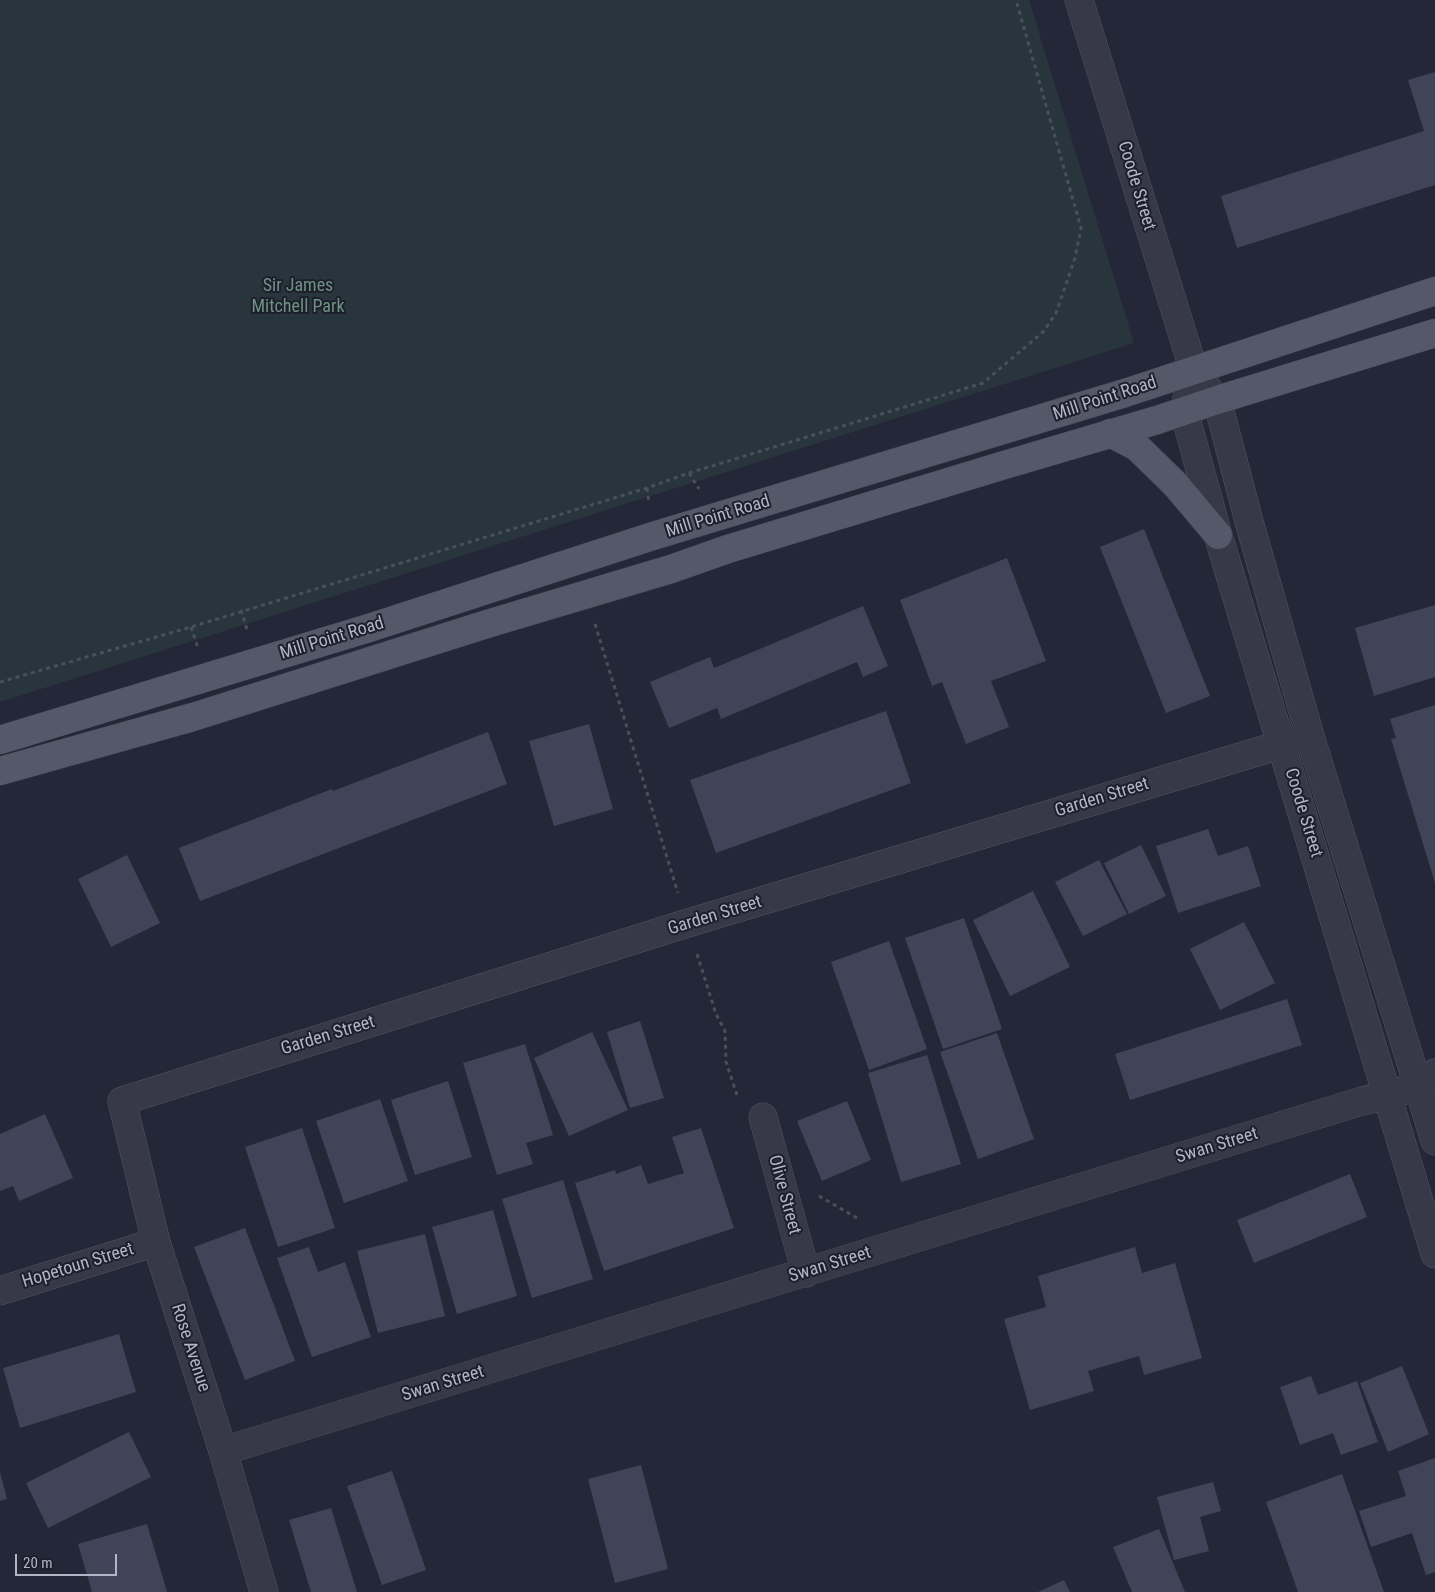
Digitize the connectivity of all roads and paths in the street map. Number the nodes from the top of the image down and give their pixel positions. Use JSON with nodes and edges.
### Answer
{"nodes":[{"id":1,"x":1016,"y":0,"type":"edge"},
{"id":2,"x":1079,"y":0,"type":"edge"},
{"id":3,"x":1435,"y":291,"type":"edge"},
{"id":4,"x":1435,"y":333,"type":"edge"},
{"id":5,"x":1194,"y":371,"type":"junction"},
{"id":6,"x":1217,"y":400,"type":"junction"},
{"id":7,"x":1184,"y":410,"type":"junction"},
{"id":8,"x":1110,"y":433,"type":"junction"},
{"id":9,"x":1218,"y":535,"type":"junction"},
{"id":10,"x":586,"y":594,"type":"junction"},
{"id":11,"x":0,"y":682,"type":"edge"},
{"id":12,"x":1310,"y":736,"type":"junction"},
{"id":13,"x":0,"y":740,"type":"edge"},
{"id":14,"x":1282,"y":744,"type":"junction"},
{"id":15,"x":0,"y":771,"type":"edge"},
{"id":16,"x":688,"y":924,"type":"junction"},
{"id":17,"x":1427,"y":1080,"type":"edge"},
{"id":18,"x":1388,"y":1095,"type":"junction"},
{"id":19,"x":122,"y":1102,"type":"joint"},
{"id":20,"x":763,"y":1117,"type":"joint"},
{"id":21,"x":1435,"y":1141,"type":"edge"},
{"id":22,"x":156,"y":1242,"type":"junction"},
{"id":23,"x":1435,"y":1254,"type":"edge"},
{"id":24,"x":806,"y":1273,"type":"junction"},
{"id":25,"x":0,"y":1291,"type":"edge"},
{"id":26,"x":223,"y":1451,"type":"junction"},
{"id":27,"x":264,"y":1592,"type":"edge"}],
"edges":[{"from":1,"to":11,"type":"path"},
{"from":2,"to":5,"type":"street","name":"Coode Street"},
{"from":3,"to":5,"type":"main road","name":"Mill Point Road"},
{"from":4,"to":6,"type":"main road","name":"Mill Point Road"},
{"from":5,"to":6,"type":"street","name":"Coode Street"},
{"from":5,"to":7,"type":"street","name":"Coode Street"},
{"from":5,"to":13,"type":"main road","name":"Mill Point Road"},
{"from":6,"to":7,"type":"main road","name":"Mill Point Road"},
{"from":6,"to":12,"type":"street","name":"Coode Street"},
{"from":7,"to":8,"type":"main road","name":"Mill Point Road"},
{"from":7,"to":9,"type":"street","name":"Coode Street"},
{"from":8,"to":9,"type":"main road"},
{"from":8,"to":10,"type":"main road","name":"Mill Point Road"},
{"from":9,"to":14,"type":"street","name":"Coode Street"},
{"from":10,"to":15,"type":"main road","name":"Mill Point Road"},
{"from":10,"to":16,"type":"path"},
{"from":12,"to":14,"type":"street","name":"Garden Street"},
{"from":12,"to":17,"type":"street","name":"Coode Street"},
{"from":14,"to":16,"type":"street","name":"Garden Street"},
{"from":14,"to":18,"type":"street","name":"Coode Street"},
{"from":16,"to":19,"type":"street","name":"Garden Street"},
{"from":16,"to":20,"type":"path"},
{"from":17,"to":18,"type":"street","name":"Swan Street"},
{"from":17,"to":21,"type":"street","name":"Coode Street"},
{"from":18,"to":23,"type":"street","name":"Coode Street"},
{"from":18,"to":24,"type":"street","name":"Swan Street"},
{"from":19,"to":22,"type":"street","name":"Rose Avenue"},
{"from":20,"to":24,"type":"street","name":"Olive Street"},
{"from":22,"to":25,"type":"street","name":"Hopetoun Street"},
{"from":22,"to":26,"type":"street","name":"Rose Avenue"},
{"from":24,"to":26,"type":"street","name":"Swan Street"},
{"from":26,"to":27,"type":"street","name":"Rose Avenue"}]}
